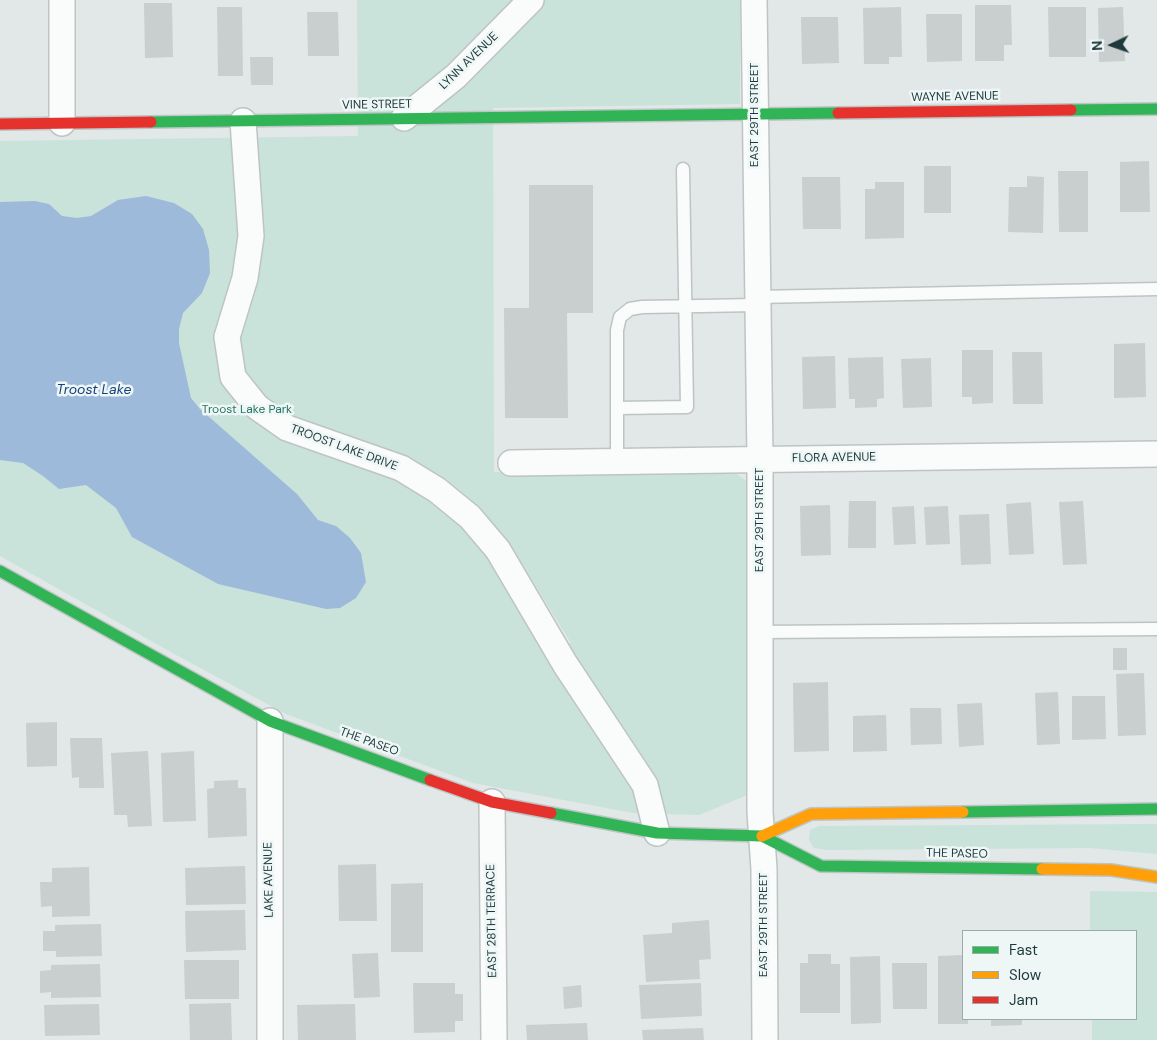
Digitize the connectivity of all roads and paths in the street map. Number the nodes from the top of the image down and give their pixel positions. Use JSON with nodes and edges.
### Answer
{"nodes":[{"id":1,"x":62,"y":0,"type":"edge"},
{"id":2,"x":531,"y":0,"type":"edge"},
{"id":3,"x":754,"y":0,"type":"edge"},
{"id":4,"x":1157,"y":109,"type":"edge"},
{"id":5,"x":754,"y":113,"type":"junction"},
{"id":6,"x":404,"y":118,"type":"junction"},
{"id":7,"x":243,"y":120,"type":"junction"},
{"id":8,"x":62,"y":123,"type":"junction"},
{"id":9,"x":0,"y":124,"type":"edge"},
{"id":10,"x":683,"y":169,"type":"dead end"},
{"id":11,"x":1157,"y":289,"type":"edge"},
{"id":12,"x":757,"y":301,"type":"junction"},
{"id":13,"x":684,"y":306,"type":"junction"},
{"id":14,"x":618,"y":408,"type":"junction"},
{"id":15,"x":1157,"y":454,"type":"edge"},
{"id":16,"x":760,"y":459,"type":"junction"},
{"id":17,"x":618,"y":461,"type":"junction"},
{"id":18,"x":511,"y":463,"type":"dead end"},
{"id":19,"x":0,"y":571,"type":"edge"},
{"id":20,"x":1157,"y":629,"type":"edge"},
{"id":21,"x":760,"y":632,"type":"junction"},
{"id":22,"x":270,"y":721,"type":"junction"},
{"id":23,"x":492,"y":802,"type":"junction"},
{"id":24,"x":1157,"y":809,"type":"edge"},
{"id":25,"x":657,"y":833,"type":"junction"},
{"id":26,"x":762,"y":836,"type":"junction"},
{"id":27,"x":1157,"y":878,"type":"edge"},
{"id":28,"x":270,"y":1040,"type":"edge"},
{"id":29,"x":494,"y":1040,"type":"edge"},
{"id":30,"x":765,"y":1040,"type":"edge"}],
"edges":[{"from":1,"to":8,"type":"street"},
{"from":2,"to":6,"type":"street","name":"LYNN AVENUE"},
{"from":3,"to":5,"type":"street","name":"EAST 29TH STREET"},
{"from":4,"to":5,"type":"main road","name":"WAYNE AVENUE"},
{"from":5,"to":6,"type":"main road","name":"VINE STREET"},
{"from":5,"to":12,"type":"street","name":"EAST 29TH STREET"},
{"from":6,"to":7,"type":"main road","name":"VINE STREET"},
{"from":7,"to":8,"type":"main road","name":"VINE STREET"},
{"from":7,"to":25,"type":"street","name":"TROOST LAKE DRIVE"},
{"from":8,"to":9,"type":"main road","name":"VINE STREET"},
{"from":10,"to":13,"type":"lane"},
{"from":11,"to":12,"type":"lane"},
{"from":12,"to":13,"type":"lane"},
{"from":12,"to":16,"type":"street","name":"EAST 29TH STREET"},
{"from":13,"to":14,"type":"lane"},
{"from":13,"to":14,"type":"lane"},
{"from":14,"to":17,"type":"lane"},
{"from":15,"to":16,"type":"street","name":"FLORA AVENUE"},
{"from":16,"to":17,"type":"street","name":"FLORA AVENUE"},
{"from":16,"to":21,"type":"street","name":"EAST 29TH STREET"},
{"from":17,"to":18,"type":"street","name":"FLORA AVENUE"},
{"from":19,"to":22,"type":"main road","name":"THE PASEO"},
{"from":20,"to":21,"type":"lane"},
{"from":21,"to":26,"type":"street","name":"EAST 29TH STREET"},
{"from":22,"to":23,"type":"main road","name":"THE PASEO"},
{"from":22,"to":28,"type":"street","name":"LAKE AVENUE"},
{"from":23,"to":25,"type":"main road","name":"THE PASEO"},
{"from":23,"to":29,"type":"street","name":"EAST 28TH TERRACE"},
{"from":24,"to":26,"type":"main road","name":"THE PASEO"},
{"from":25,"to":26,"type":"main road","name":"THE PASEO"},
{"from":26,"to":27,"type":"main road","name":"THE PASEO"},
{"from":26,"to":30,"type":"street","name":"EAST 29TH STREET"}]}
